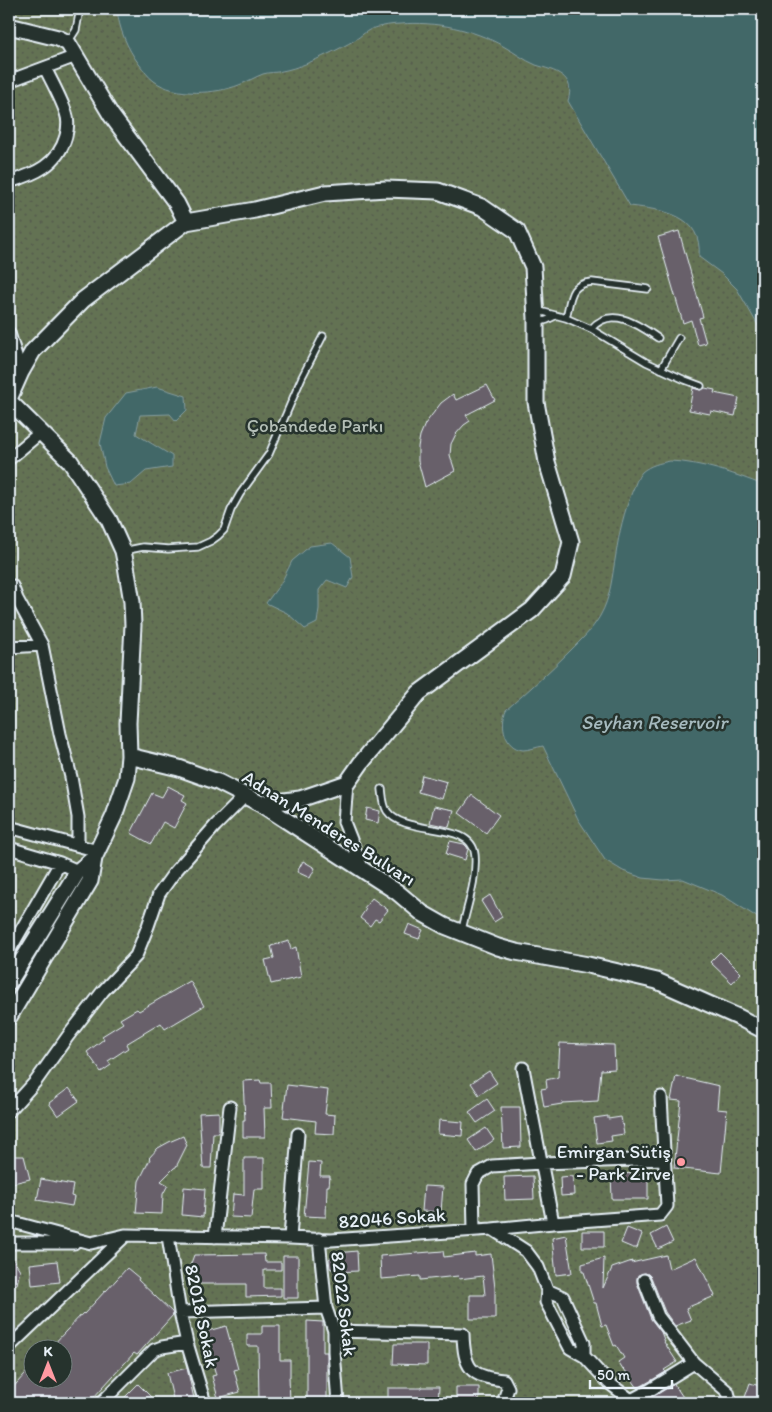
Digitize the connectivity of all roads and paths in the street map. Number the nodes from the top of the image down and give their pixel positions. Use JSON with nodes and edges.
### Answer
{"nodes":[{"id":1,"x":80,"y":9,"type":"edge"},
{"id":2,"x":9,"y":26,"type":"edge"},
{"id":3,"x":72,"y":49,"type":"junction"},
{"id":4,"x":45,"y":68,"type":"junction"},
{"id":5,"x":9,"y":81,"type":"edge"},
{"id":6,"x":9,"y":182,"type":"edge"},
{"id":7,"x":186,"y":222,"type":"junction"},
{"id":8,"x":648,"y":289,"type":"dead end"},
{"id":9,"x":535,"y":316,"type":"junction"},
{"id":10,"x":555,"y":316,"type":"junction"},
{"id":11,"x":566,"y":318,"type":"junction"},
{"id":12,"x":591,"y":328,"type":"junction"},
{"id":13,"x":9,"y":333,"type":"edge"},
{"id":14,"x":323,"y":336,"type":"dead end"},
{"id":15,"x":658,"y":338,"type":"dead end"},
{"id":16,"x":679,"y":338,"type":"dead end"},
{"id":17,"x":661,"y":369,"type":"junction"},
{"id":18,"x":21,"y":372,"type":"junction"},
{"id":19,"x":701,"y":386,"type":"dead end"},
{"id":20,"x":9,"y":400,"type":"edge"},
{"id":21,"x":41,"y":432,"type":"junction"},
{"id":22,"x":9,"y":459,"type":"edge"},
{"id":23,"x":123,"y":551,"type":"junction"},
{"id":24,"x":9,"y":586,"type":"edge"},
{"id":25,"x":42,"y":645,"type":"junction"},
{"id":26,"x":9,"y":647,"type":"edge"},
{"id":27,"x":129,"y":756,"type":"junction"},
{"id":28,"x":348,"y":783,"type":"junction"},
{"id":29,"x":382,"y":789,"type":"dead end"},
{"id":30,"x":245,"y":796,"type":"junction"},
{"id":31,"x":261,"y":804,"type":"junction"},
{"id":32,"x":9,"y":827,"type":"edge"},
{"id":33,"x":78,"y":846,"type":"junction"},
{"id":34,"x":9,"y":848,"type":"edge"},
{"id":35,"x":96,"y":854,"type":"junction"},
{"id":36,"x":60,"y":863,"type":"junction"},
{"id":37,"x":363,"y":870,"type":"junction"},
{"id":38,"x":78,"y":871,"type":"junction"},
{"id":39,"x":461,"y":932,"type":"junction"},
{"id":40,"x":9,"y":951,"type":"edge"},
{"id":41,"x":9,"y":982,"type":"edge"},
{"id":42,"x":9,"y":1017,"type":"edge"},
{"id":43,"x":763,"y":1030,"type":"edge"},
{"id":44,"x":523,"y":1068,"type":"dead end"},
{"id":45,"x":662,"y":1097,"type":"dead end"},
{"id":46,"x":230,"y":1107,"type":"dead end"},
{"id":47,"x":9,"y":1112,"type":"edge"},
{"id":48,"x":298,"y":1134,"type":"dead end"},
{"id":49,"x":664,"y":1159,"type":"junction"},
{"id":50,"x":541,"y":1163,"type":"junction"},
{"id":51,"x":9,"y":1219,"type":"edge"},
{"id":52,"x":553,"y":1223,"type":"junction"},
{"id":53,"x":492,"y":1229,"type":"junction"},
{"id":54,"x":474,"y":1230,"type":"junction"},
{"id":55,"x":126,"y":1235,"type":"junction"},
{"id":56,"x":168,"y":1236,"type":"junction"},
{"id":57,"x":215,"y":1237,"type":"junction"},
{"id":58,"x":290,"y":1238,"type":"junction"},
{"id":59,"x":318,"y":1239,"type":"junction"},
{"id":60,"x":90,"y":1242,"type":"junction"},
{"id":61,"x":9,"y":1243,"type":"edge"},
{"id":62,"x":644,"y":1280,"type":"dead end"},
{"id":63,"x":547,"y":1290,"type":"junction"},
{"id":64,"x":326,"y":1308,"type":"junction"},
{"id":65,"x":180,"y":1312,"type":"junction"},
{"id":66,"x":334,"y":1331,"type":"junction"},
{"id":67,"x":187,"y":1343,"type":"junction"},
{"id":68,"x":9,"y":1347,"type":"edge"},
{"id":69,"x":584,"y":1356,"type":"junction"},
{"id":70,"x":694,"y":1363,"type":"junction"},
{"id":71,"x":632,"y":1402,"type":"edge"},
{"id":72,"x":101,"y":1403,"type":"edge"},
{"id":73,"x":205,"y":1403,"type":"edge"},
{"id":74,"x":338,"y":1403,"type":"edge"},
{"id":75,"x":503,"y":1403,"type":"edge"},
{"id":76,"x":731,"y":1403,"type":"edge"}],
"edges":[{"from":1,"to":3,"type":"lane"},
{"from":2,"to":3,"type":"main road"},
{"from":3,"to":4,"type":"street"},
{"from":3,"to":7,"type":"main road"},
{"from":4,"to":5,"type":"street"},
{"from":4,"to":6,"type":"street"},
{"from":7,"to":9,"type":"main road"},
{"from":7,"to":18,"type":"main road"},
{"from":8,"to":11,"type":"lane"},
{"from":9,"to":10,"type":"lane"},
{"from":9,"to":10,"type":"lane"},
{"from":9,"to":28,"type":"main road"},
{"from":10,"to":11,"type":"lane"},
{"from":11,"to":12,"type":"lane"},
{"from":12,"to":15,"type":"lane"},
{"from":12,"to":17,"type":"lane"},
{"from":13,"to":18,"type":"street"},
{"from":14,"to":23,"type":"lane"},
{"from":16,"to":17,"type":"lane"},
{"from":17,"to":19,"type":"lane"},
{"from":18,"to":20,"type":"main road"},
{"from":20,"to":21,"type":"main road"},
{"from":21,"to":22,"type":"street"},
{"from":21,"to":23,"type":"main road"},
{"from":23,"to":27,"type":"main road"},
{"from":24,"to":25,"type":"street"},
{"from":25,"to":26,"type":"street"},
{"from":25,"to":33,"type":"street"},
{"from":27,"to":30,"type":"main road","name":"Adnan Menderes Bulvarı"},
{"from":27,"to":35,"type":"main road"},
{"from":28,"to":31,"type":"main road"},
{"from":28,"to":37,"type":"street"},
{"from":29,"to":39,"type":"lane"},
{"from":30,"to":31,"type":"main road","name":"Adnan Menderes Bulvarı"},
{"from":30,"to":47,"type":"street"},
{"from":31,"to":37,"type":"main road","name":"Adnan Menderes Bulvarı"},
{"from":32,"to":33,"type":"street"},
{"from":33,"to":35,"type":"street"},
{"from":34,"to":36,"type":"street"},
{"from":35,"to":38,"type":"main road"},
{"from":35,"to":42,"type":"main road"},
{"from":36,"to":38,"type":"street"},
{"from":36,"to":40,"type":"street"},
{"from":37,"to":39,"type":"main road","name":"Adnan Menderes Bulvarı"},
{"from":38,"to":41,"type":"main road"},
{"from":39,"to":43,"type":"main road","name":"Adnan Menderes Bulvarı"},
{"from":44,"to":50,"type":"street"},
{"from":45,"to":49,"type":"street","name":"82046 Sokak"},
{"from":46,"to":57,"type":"street"},
{"from":48,"to":58,"type":"street"},
{"from":49,"to":50,"type":"street"},
{"from":49,"to":52,"type":"street","name":"82046 Sokak"},
{"from":50,"to":52,"type":"street"},
{"from":50,"to":54,"type":"street"},
{"from":51,"to":60,"type":"street","name":"82046 Sokak"},
{"from":52,"to":53,"type":"street","name":"82046 Sokak"},
{"from":53,"to":54,"type":"street","name":"82046 Sokak"},
{"from":53,"to":63,"type":"street"},
{"from":54,"to":59,"type":"street","name":"82046 Sokak"},
{"from":55,"to":56,"type":"street","name":"82046 Sokak"},
{"from":55,"to":60,"type":"street","name":"82046 Sokak"},
{"from":55,"to":68,"type":"street"},
{"from":56,"to":57,"type":"street","name":"82046 Sokak"},
{"from":56,"to":65,"type":"street","name":"82018 Sokak"},
{"from":57,"to":58,"type":"street","name":"82046 Sokak"},
{"from":58,"to":59,"type":"street","name":"82046 Sokak"},
{"from":59,"to":64,"type":"street","name":"82022 Sokak"},
{"from":60,"to":61,"type":"street"},
{"from":62,"to":70,"type":"street"},
{"from":63,"to":69,"type":"street"},
{"from":63,"to":69,"type":"street"},
{"from":64,"to":65,"type":"street"},
{"from":64,"to":66,"type":"street","name":"82022 Sokak"},
{"from":65,"to":67,"type":"street","name":"82018 Sokak"},
{"from":66,"to":74,"type":"street","name":"82022 Sokak"},
{"from":66,"to":75,"type":"street"},
{"from":67,"to":72,"type":"street"},
{"from":67,"to":73,"type":"street","name":"82018 Sokak"},
{"from":69,"to":71,"type":"street"},
{"from":70,"to":71,"type":"street"},
{"from":70,"to":76,"type":"street"}]}
